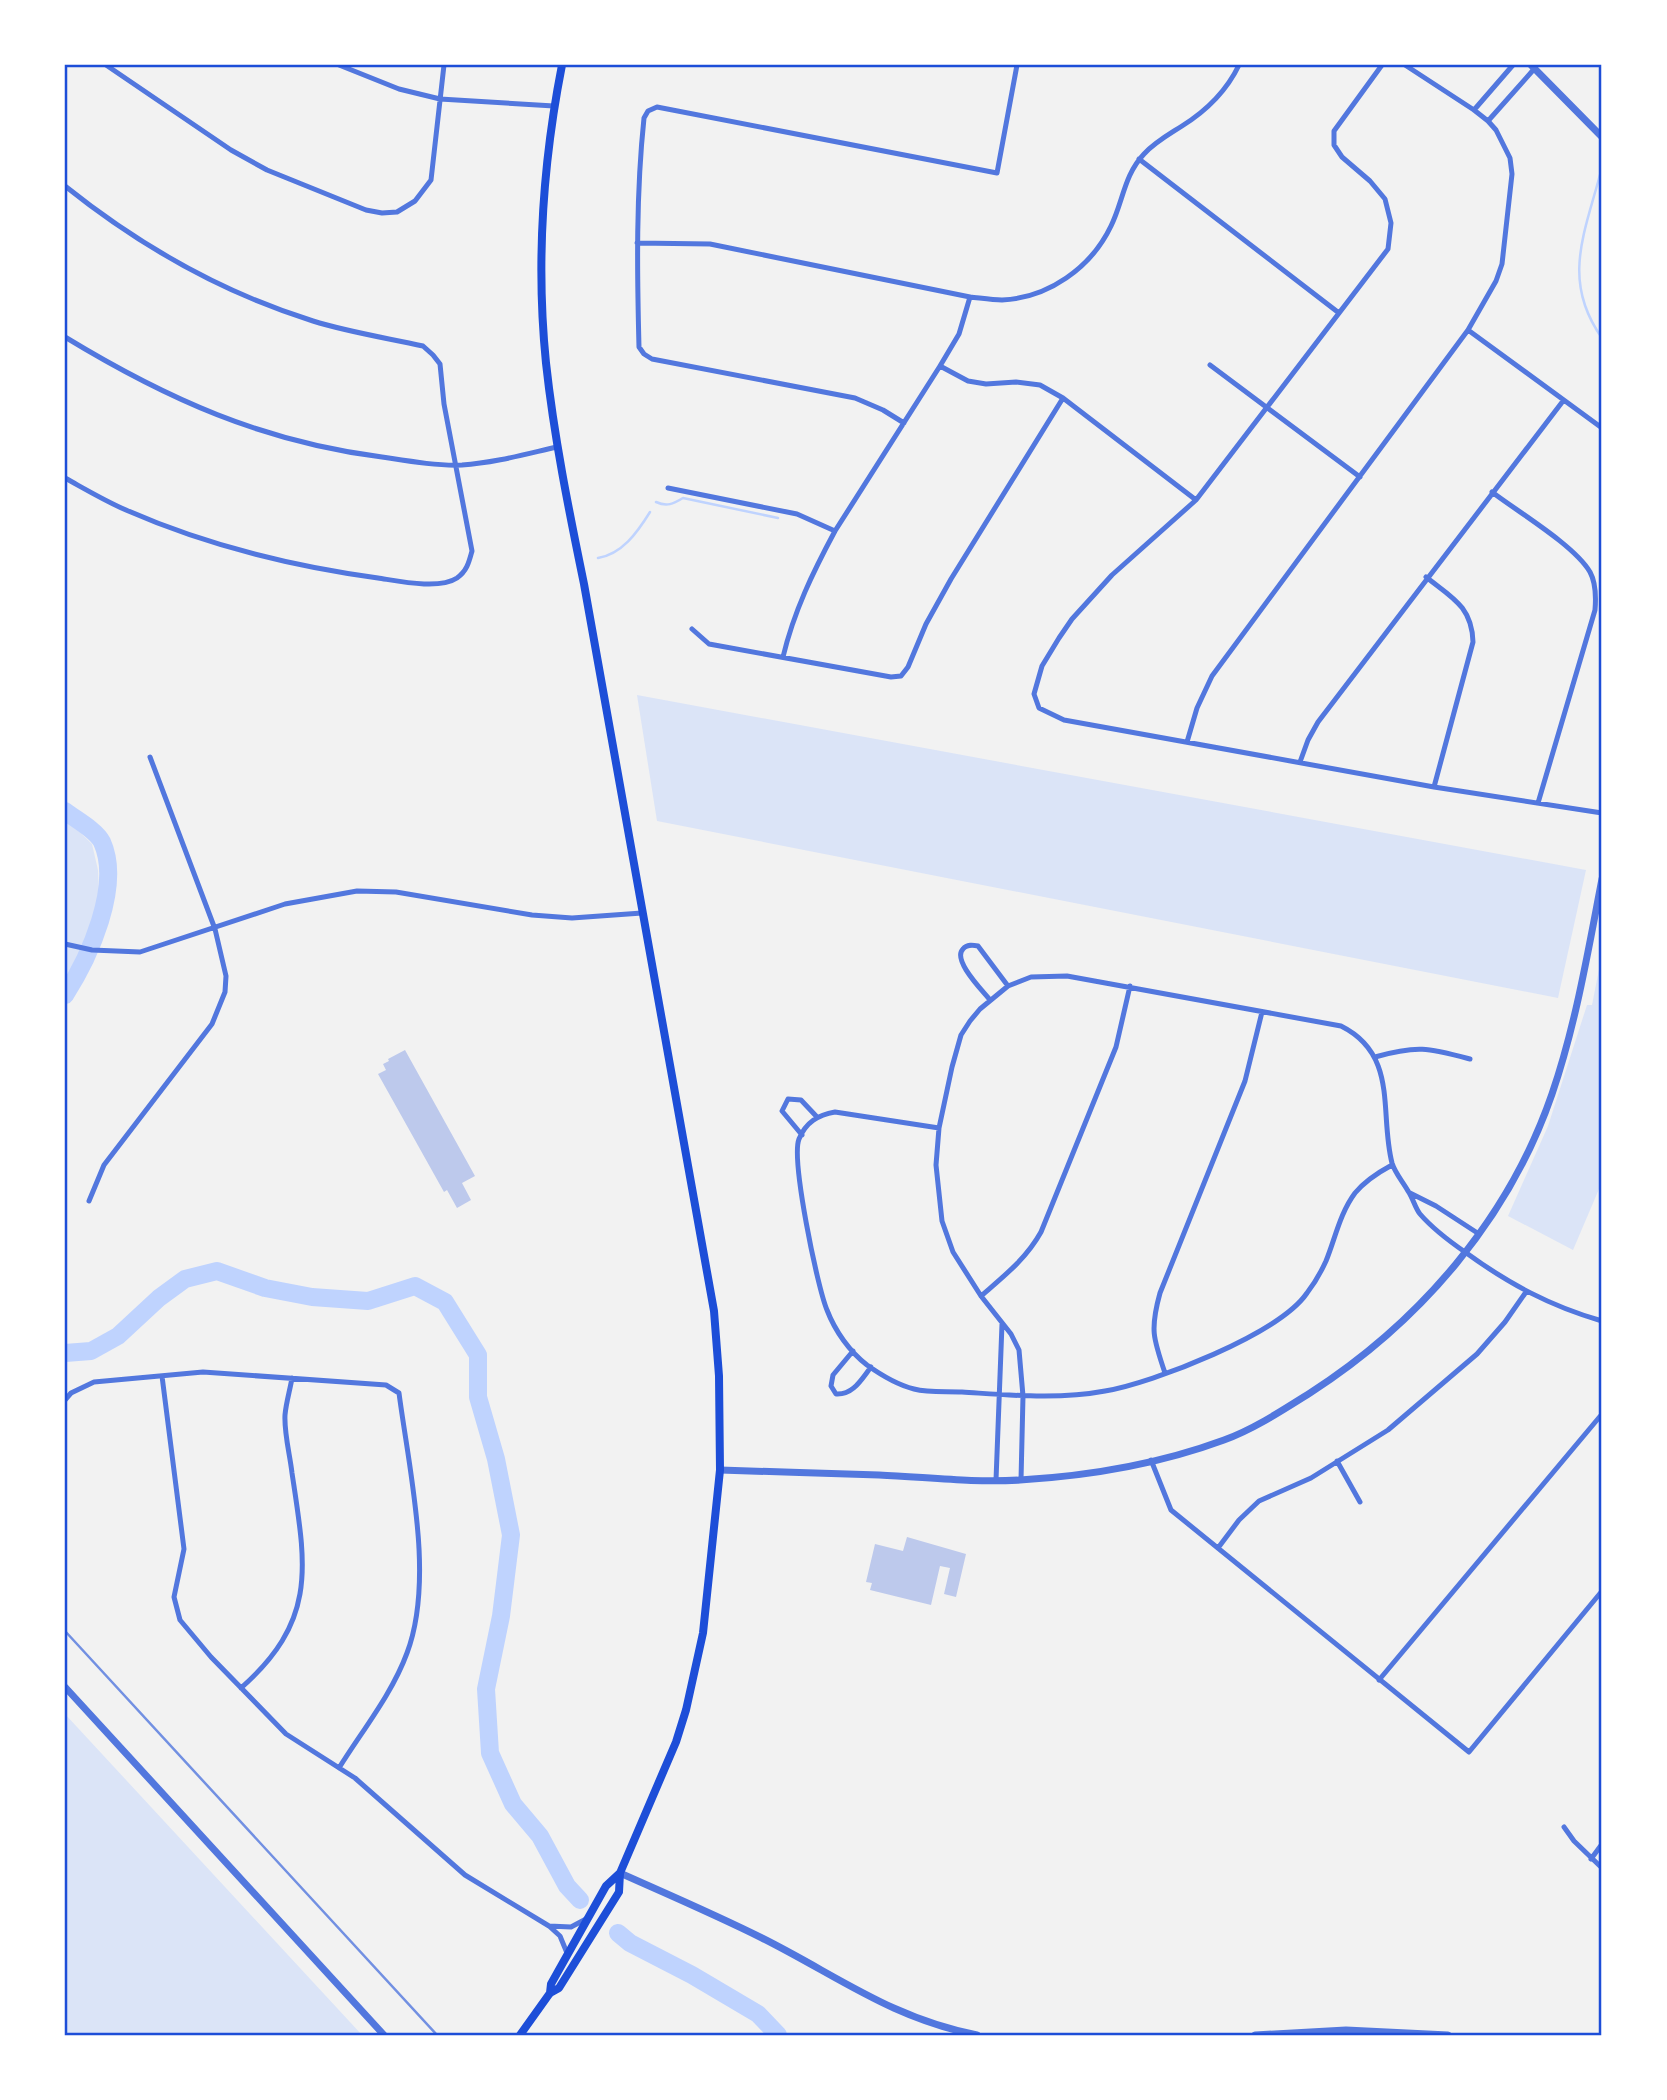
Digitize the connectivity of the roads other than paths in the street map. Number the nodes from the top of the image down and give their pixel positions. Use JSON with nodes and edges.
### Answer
{"nodes":[{"id":1,"x":106,"y":65,"type":"edge"},
{"id":2,"x":339,"y":65,"type":"edge"},
{"id":3,"x":444,"y":65,"type":"edge"},
{"id":4,"x":562,"y":65,"type":"edge"},
{"id":5,"x":1017,"y":65,"type":"edge"},
{"id":6,"x":1240,"y":65,"type":"edge"},
{"id":7,"x":1381,"y":65,"type":"edge"},
{"id":8,"x":1405,"y":65,"type":"edge"},
{"id":9,"x":1513,"y":65,"type":"edge"},
{"id":10,"x":1533,"y":66,"type":"edge"},
{"id":11,"x":440,"y":99,"type":"junction"},
{"id":12,"x":554,"y":106,"type":"junction"},
{"id":13,"x":1474,"y":110,"type":"junction"},
{"id":14,"x":1488,"y":121,"type":"junction"},
{"id":15,"x":1602,"y":137,"type":"edge"},
{"id":16,"x":1139,"y":159,"type":"junction"},
{"id":17,"x":65,"y":186,"type":"edge"},
{"id":18,"x":636,"y":243,"type":"junction"},
{"id":19,"x":970,"y":297,"type":"junction"},
{"id":20,"x":1339,"y":313,"type":"junction"},
{"id":21,"x":1468,"y":330,"type":"junction"},
{"id":22,"x":65,"y":337,"type":"edge"},
{"id":23,"x":1210,"y":365,"type":"dead end"},
{"id":24,"x":940,"y":366,"type":"junction"},
{"id":25,"x":1063,"y":398,"type":"junction"},
{"id":26,"x":1563,"y":401,"type":"junction"},
{"id":27,"x":1266,"y":408,"type":"junction"},
{"id":28,"x":904,"y":423,"type":"junction"},
{"id":29,"x":1602,"y":428,"type":"edge"},
{"id":30,"x":557,"y":447,"type":"junction"},
{"id":31,"x":456,"y":464,"type":"junction"},
{"id":32,"x":1360,"y":477,"type":"junction"},
{"id":33,"x":65,"y":478,"type":"edge"},
{"id":34,"x":668,"y":488,"type":"dead end"},
{"id":35,"x":1492,"y":492,"type":"junction"},
{"id":36,"x":1196,"y":499,"type":"junction"},
{"id":37,"x":835,"y":531,"type":"junction"},
{"id":38,"x":1426,"y":578,"type":"junction"},
{"id":39,"x":692,"y":629,"type":"dead end"},
{"id":40,"x":783,"y":657,"type":"junction"},
{"id":41,"x":1187,"y":742,"type":"junction"},
{"id":42,"x":150,"y":757,"type":"dead end"},
{"id":43,"x":1300,"y":762,"type":"junction"},
{"id":44,"x":1434,"y":787,"type":"junction"},
{"id":45,"x":1538,"y":803,"type":"junction"},
{"id":46,"x":1602,"y":813,"type":"edge"},
{"id":47,"x":1602,"y":879,"type":"edge"},
{"id":48,"x":642,"y":913,"type":"junction"},
{"id":49,"x":215,"y":929,"type":"junction"},
{"id":50,"x":65,"y":944,"type":"edge"},
{"id":51,"x":1008,"y":986,"type":"junction"},
{"id":52,"x":1130,"y":986,"type":"junction"},
{"id":53,"x":990,"y":1000,"type":"junction"},
{"id":54,"x":1262,"y":1012,"type":"junction"},
{"id":55,"x":1375,"y":1057,"type":"junction"},
{"id":56,"x":1470,"y":1059,"type":"dead end"},
{"id":57,"x":817,"y":1116,"type":"junction"},
{"id":58,"x":939,"y":1128,"type":"junction"},
{"id":59,"x":802,"y":1135,"type":"junction"},
{"id":60,"x":1392,"y":1165,"type":"junction"},
{"id":61,"x":1410,"y":1193,"type":"junction"},
{"id":62,"x":89,"y":1201,"type":"dead end"},
{"id":63,"x":1480,"y":1235,"type":"junction"},
{"id":64,"x":1466,"y":1253,"type":"junction"},
{"id":65,"x":1526,"y":1292,"type":"junction"},
{"id":66,"x":981,"y":1296,"type":"junction"},
{"id":67,"x":1602,"y":1321,"type":"edge"},
{"id":68,"x":1002,"y":1324,"type":"junction"},
{"id":69,"x":853,"y":1351,"type":"junction"},
{"id":70,"x":871,"y":1367,"type":"junction"},
{"id":71,"x":1165,"y":1373,"type":"junction"},
{"id":72,"x":162,"y":1376,"type":"junction"},
{"id":73,"x":292,"y":1378,"type":"junction"},
{"id":74,"x":998,"y":1395,"type":"junction"},
{"id":75,"x":1023,"y":1396,"type":"junction"},
{"id":76,"x":65,"y":1400,"type":"edge"},
{"id":77,"x":1602,"y":1414,"type":"edge"},
{"id":78,"x":1151,"y":1460,"type":"junction"},
{"id":79,"x":1337,"y":1461,"type":"junction"},
{"id":80,"x":720,"y":1470,"type":"junction"},
{"id":81,"x":996,"y":1480,"type":"junction"},
{"id":82,"x":1021,"y":1480,"type":"junction"},
{"id":83,"x":1360,"y":1502,"type":"dead end"},
{"id":84,"x":1218,"y":1548,"type":"junction"},
{"id":85,"x":1602,"y":1591,"type":"edge"},
{"id":86,"x":1380,"y":1680,"type":"junction"},
{"id":87,"x":65,"y":1687,"type":"edge"},
{"id":88,"x":241,"y":1688,"type":"junction"},
{"id":89,"x":339,"y":1768,"type":"junction"},
{"id":90,"x":1564,"y":1827,"type":"dead end"},
{"id":91,"x":1602,"y":1844,"type":"edge"},
{"id":92,"x":1591,"y":1859,"type":"junction"},
{"id":93,"x":1602,"y":1868,"type":"edge"},
{"id":94,"x":620,"y":1872,"type":"junction"},
{"id":95,"x":591,"y":1915,"type":"junction"},
{"id":96,"x":549,"y":1926,"type":"junction"},
{"id":97,"x":568,"y":1956,"type":"junction"},
{"id":98,"x":550,"y":1993,"type":"junction"},
{"id":99,"x":384,"y":2035,"type":"edge"},
{"id":100,"x":520,"y":2035,"type":"edge"},
{"id":101,"x":977,"y":2035,"type":"edge"},
{"id":102,"x":1255,"y":2035,"type":"edge"},
{"id":103,"x":1448,"y":2035,"type":"edge"}],
"edges":[{"from":1,"to":11,"type":"street"},
{"from":2,"to":11,"type":"street"},
{"from":3,"to":11,"type":"street"},
{"from":4,"to":12,"type":"main road"},
{"from":5,"to":18,"type":"street"},
{"from":6,"to":16,"type":"street"},
{"from":7,"to":20,"type":"street"},
{"from":8,"to":13,"type":"street"},
{"from":9,"to":13,"type":"street"},
{"from":10,"to":14,"type":"street"},
{"from":10,"to":15,"type":"street"},
{"from":11,"to":12,"type":"street"},
{"from":12,"to":30,"type":"main road"},
{"from":13,"to":14,"type":"street"},
{"from":14,"to":21,"type":"street"},
{"from":16,"to":19,"type":"street"},
{"from":16,"to":20,"type":"street"},
{"from":17,"to":31,"type":"street"},
{"from":18,"to":19,"type":"street"},
{"from":18,"to":28,"type":"street"},
{"from":19,"to":24,"type":"street"},
{"from":20,"to":27,"type":"street"},
{"from":21,"to":26,"type":"street"},
{"from":21,"to":32,"type":"street"},
{"from":22,"to":31,"type":"street"},
{"from":23,"to":27,"type":"street"},
{"from":24,"to":25,"type":"street"},
{"from":24,"to":28,"type":"street"},
{"from":25,"to":36,"type":"street"},
{"from":25,"to":40,"type":"street"},
{"from":26,"to":29,"type":"street"},
{"from":26,"to":35,"type":"street"},
{"from":27,"to":32,"type":"street"},
{"from":27,"to":36,"type":"street"},
{"from":28,"to":37,"type":"street"},
{"from":30,"to":31,"type":"street"},
{"from":30,"to":48,"type":"main road"},
{"from":31,"to":33,"type":"street"},
{"from":32,"to":41,"type":"street"},
{"from":34,"to":37,"type":"street"},
{"from":35,"to":38,"type":"street"},
{"from":35,"to":45,"type":"street"},
{"from":36,"to":41,"type":"street"},
{"from":37,"to":40,"type":"street"},
{"from":38,"to":43,"type":"street"},
{"from":38,"to":44,"type":"street"},
{"from":39,"to":40,"type":"street"},
{"from":41,"to":43,"type":"street"},
{"from":42,"to":49,"type":"street"},
{"from":43,"to":44,"type":"street"},
{"from":44,"to":45,"type":"street"},
{"from":45,"to":46,"type":"street"},
{"from":47,"to":63,"type":"street"},
{"from":48,"to":49,"type":"street"},
{"from":48,"to":80,"type":"main road"},
{"from":49,"to":50,"type":"street"},
{"from":49,"to":62,"type":"street"},
{"from":51,"to":52,"type":"street"},
{"from":51,"to":53,"type":"street"},
{"from":51,"to":53,"type":"street"},
{"from":52,"to":54,"type":"street"},
{"from":52,"to":66,"type":"street"},
{"from":53,"to":58,"type":"street"},
{"from":54,"to":55,"type":"street"},
{"from":54,"to":71,"type":"street"},
{"from":55,"to":56,"type":"street"},
{"from":55,"to":60,"type":"street"},
{"from":57,"to":58,"type":"street"},
{"from":57,"to":59,"type":"street"},
{"from":57,"to":59,"type":"street"},
{"from":58,"to":66,"type":"street"},
{"from":59,"to":69,"type":"street"},
{"from":60,"to":61,"type":"street"},
{"from":60,"to":71,"type":"street"},
{"from":61,"to":63,"type":"street"},
{"from":61,"to":64,"type":"street"},
{"from":63,"to":64,"type":"street"},
{"from":64,"to":65,"type":"street"},
{"from":64,"to":78,"type":"street"},
{"from":65,"to":67,"type":"street"},
{"from":65,"to":79,"type":"street"},
{"from":66,"to":68,"type":"street"},
{"from":68,"to":74,"type":"street"},
{"from":68,"to":75,"type":"street"},
{"from":69,"to":70,"type":"street"},
{"from":69,"to":70,"type":"street"},
{"from":70,"to":74,"type":"street"},
{"from":71,"to":75,"type":"street"},
{"from":72,"to":73,"type":"street"},
{"from":72,"to":76,"type":"street"},
{"from":72,"to":88,"type":"street"},
{"from":73,"to":88,"type":"street"},
{"from":73,"to":89,"type":"street"},
{"from":74,"to":75,"type":"street"},
{"from":74,"to":81,"type":"street"},
{"from":75,"to":82,"type":"street"},
{"from":77,"to":86,"type":"street"},
{"from":78,"to":82,"type":"street"},
{"from":78,"to":84,"type":"street"},
{"from":79,"to":83,"type":"street"},
{"from":79,"to":84,"type":"street"},
{"from":80,"to":81,"type":"street"},
{"from":80,"to":94,"type":"main road"},
{"from":81,"to":82,"type":"street"},
{"from":84,"to":86,"type":"street"},
{"from":85,"to":86,"type":"street"},
{"from":87,"to":99,"type":"street"},
{"from":88,"to":89,"type":"street"},
{"from":89,"to":96,"type":"street"},
{"from":90,"to":92,"type":"street"},
{"from":91,"to":92,"type":"street"},
{"from":92,"to":93,"type":"street"},
{"from":94,"to":95,"type":"main road"},
{"from":94,"to":98,"type":"main road"},
{"from":94,"to":101,"type":"street"},
{"from":95,"to":96,"type":"street"},
{"from":95,"to":97,"type":"main road"},
{"from":96,"to":97,"type":"street"},
{"from":97,"to":98,"type":"main road"},
{"from":98,"to":100,"type":"main road"},
{"from":102,"to":103,"type":"street"}]}
